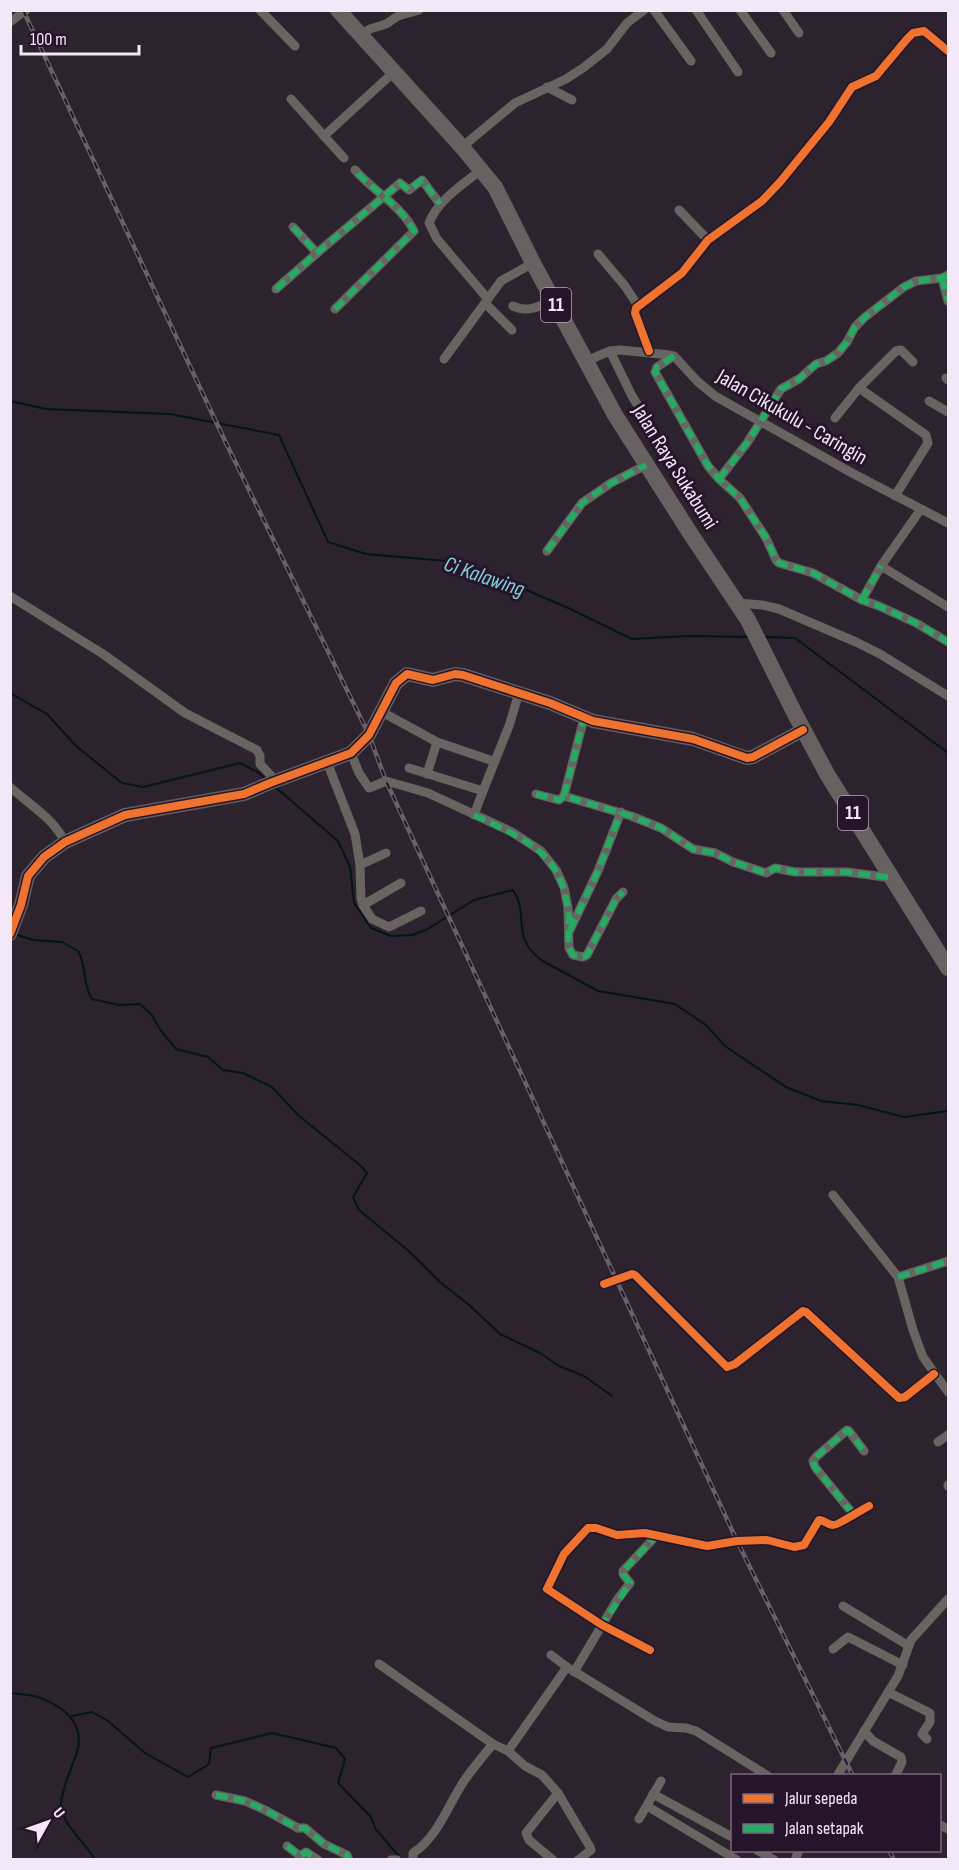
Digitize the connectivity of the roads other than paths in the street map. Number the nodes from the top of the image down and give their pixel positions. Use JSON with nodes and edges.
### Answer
{"nodes":[{"id":1,"x":26,"y":10,"type":"edge"},
{"id":2,"x":260,"y":10,"type":"edge"},
{"id":3,"x":338,"y":10,"type":"edge"},
{"id":4,"x":419,"y":10,"type":"edge"},
{"id":5,"x":644,"y":10,"type":"edge"},
{"id":6,"x":654,"y":10,"type":"edge"},
{"id":7,"x":696,"y":10,"type":"edge"},
{"id":8,"x":740,"y":10,"type":"edge"},
{"id":9,"x":783,"y":10,"type":"edge"},
{"id":10,"x":10,"y":22,"type":"edge"},
{"id":11,"x":799,"y":33,"type":"dead end"},
{"id":12,"x":361,"y":35,"type":"junction"},
{"id":13,"x":295,"y":46,"type":"dead end"},
{"id":14,"x":948,"y":51,"type":"edge"},
{"id":15,"x":771,"y":53,"type":"dead end"},
{"id":16,"x":691,"y":61,"type":"dead end"},
{"id":17,"x":395,"y":71,"type":"junction"},
{"id":18,"x":738,"y":72,"type":"dead end"},
{"id":19,"x":548,"y":87,"type":"junction"},
{"id":20,"x":291,"y":99,"type":"dead end"},
{"id":21,"x":572,"y":100,"type":"dead end"},
{"id":22,"x":324,"y":136,"type":"junction"},
{"id":23,"x":462,"y":147,"type":"junction"},
{"id":24,"x":344,"y":158,"type":"dead end"},
{"id":25,"x":355,"y":170,"type":"dead end"},
{"id":26,"x":481,"y":170,"type":"junction"},
{"id":27,"x":385,"y":196,"type":"junction"},
{"id":28,"x":440,"y":204,"type":"junction"},
{"id":29,"x":679,"y":210,"type":"dead end"},
{"id":30,"x":293,"y":227,"type":"dead end"},
{"id":31,"x":708,"y":240,"type":"junction"},
{"id":32,"x":317,"y":253,"type":"junction"},
{"id":33,"x":598,"y":254,"type":"dead end"},
{"id":34,"x":533,"y":263,"type":"junction"},
{"id":35,"x":945,"y":277,"type":"edge"},
{"id":36,"x":276,"y":289,"type":"dead end"},
{"id":37,"x":486,"y":300,"type":"junction"},
{"id":38,"x":554,"y":301,"type":"junction"},
{"id":39,"x":513,"y":306,"type":"dead end"},
{"id":40,"x":638,"y":306,"type":"junction"},
{"id":41,"x":947,"y":306,"type":"edge"},
{"id":42,"x":335,"y":309,"type":"dead end"},
{"id":43,"x":512,"y":330,"type":"dead end"},
{"id":44,"x":610,"y":351,"type":"junction"},
{"id":45,"x":649,"y":351,"type":"junction"},
{"id":46,"x":674,"y":356,"type":"junction"},
{"id":47,"x":444,"y":358,"type":"dead end"},
{"id":48,"x":586,"y":361,"type":"junction"},
{"id":49,"x":914,"y":362,"type":"dead end"},
{"id":50,"x":859,"y":388,"type":"junction"},
{"id":51,"x":929,"y":401,"type":"dead end"},
{"id":52,"x":948,"y":412,"type":"edge"},
{"id":53,"x":835,"y":418,"type":"dead end"},
{"id":54,"x":647,"y":420,"type":"dead end"},
{"id":55,"x":760,"y":421,"type":"junction"},
{"id":56,"x":646,"y":465,"type":"junction"},
{"id":57,"x":719,"y":478,"type":"junction"},
{"id":58,"x":895,"y":496,"type":"junction"},
{"id":59,"x":921,"y":509,"type":"junction"},
{"id":60,"x":948,"y":523,"type":"edge"},
{"id":61,"x":547,"y":551,"type":"dead end"},
{"id":62,"x":881,"y":566,"type":"junction"},
{"id":63,"x":10,"y":596,"type":"edge"},
{"id":64,"x":862,"y":600,"type":"junction"},
{"id":65,"x":737,"y":603,"type":"junction"},
{"id":66,"x":948,"y":608,"type":"edge"},
{"id":67,"x":948,"y":642,"type":"edge"},
{"id":68,"x":519,"y":693,"type":"junction"},
{"id":69,"x":948,"y":696,"type":"edge"},
{"id":70,"x":382,"y":712,"type":"junction"},
{"id":71,"x":584,"y":718,"type":"junction"},
{"id":72,"x":803,"y":730,"type":"junction"},
{"id":73,"x":437,"y":742,"type":"junction"},
{"id":74,"x":351,"y":753,"type":"junction"},
{"id":75,"x":493,"y":761,"type":"junction"},
{"id":76,"x":327,"y":762,"type":"junction"},
{"id":77,"x":409,"y":768,"type":"dead end"},
{"id":78,"x":427,"y":774,"type":"junction"},
{"id":79,"x":276,"y":781,"type":"junction"},
{"id":80,"x":10,"y":787,"type":"edge"},
{"id":81,"x":483,"y":791,"type":"junction"},
{"id":82,"x":536,"y":794,"type":"dead end"},
{"id":83,"x":564,"y":796,"type":"junction"},
{"id":84,"x":621,"y":812,"type":"junction"},
{"id":85,"x":474,"y":815,"type":"junction"},
{"id":86,"x":65,"y":842,"type":"junction"},
{"id":87,"x":386,"y":853,"type":"dead end"},
{"id":88,"x":360,"y":865,"type":"junction"},
{"id":89,"x":894,"y":878,"type":"junction"},
{"id":90,"x":401,"y":883,"type":"dead end"},
{"id":91,"x":623,"y":892,"type":"dead end"},
{"id":92,"x":363,"y":905,"type":"junction"},
{"id":93,"x":421,"y":911,"type":"dead end"},
{"id":94,"x":570,"y":930,"type":"junction"},
{"id":95,"x":11,"y":932,"type":"edge"},
{"id":96,"x":948,"y":968,"type":"edge"},
{"id":97,"x":832,"y":1195,"type":"dead end"},
{"id":98,"x":948,"y":1261,"type":"edge"},
{"id":99,"x":898,"y":1277,"type":"junction"},
{"id":100,"x":604,"y":1284,"type":"dead end"},
{"id":101,"x":934,"y":1374,"type":"junction"},
{"id":102,"x":948,"y":1392,"type":"edge"},
{"id":103,"x":948,"y":1435,"type":"edge"},
{"id":104,"x":938,"y":1442,"type":"dead end"},
{"id":105,"x":864,"y":1451,"type":"dead end"},
{"id":106,"x":869,"y":1506,"type":"dead end"},
{"id":107,"x":853,"y":1514,"type":"junction"},
{"id":108,"x":656,"y":1536,"type":"junction"},
{"id":109,"x":948,"y":1599,"type":"edge"},
{"id":110,"x":843,"y":1606,"type":"dead end"},
{"id":111,"x":602,"y":1625,"type":"junction"},
{"id":112,"x":909,"y":1646,"type":"junction"},
{"id":113,"x":833,"y":1649,"type":"dead end"},
{"id":114,"x":650,"y":1650,"type":"dead end"},
{"id":115,"x":551,"y":1655,"type":"dead end"},
{"id":116,"x":379,"y":1664,"type":"dead end"},
{"id":117,"x":903,"y":1665,"type":"junction"},
{"id":118,"x":570,"y":1670,"type":"junction"},
{"id":119,"x":888,"y":1692,"type":"junction"},
{"id":120,"x":864,"y":1731,"type":"junction"},
{"id":121,"x":927,"y":1739,"type":"dead end"},
{"id":122,"x":493,"y":1744,"type":"junction"},
{"id":123,"x":508,"y":1751,"type":"junction"},
{"id":124,"x":765,"y":1774,"type":"edge"},
{"id":125,"x":838,"y":1774,"type":"edge"},
{"id":126,"x":896,"y":1774,"type":"edge"},
{"id":127,"x":660,"y":1781,"type":"dead end"},
{"id":128,"x":558,"y":1793,"type":"junction"},
{"id":129,"x":653,"y":1794,"type":"junction"},
{"id":130,"x":216,"y":1796,"type":"dead end"},
{"id":131,"x":647,"y":1806,"type":"junction"},
{"id":132,"x":639,"y":1819,"type":"dead end"},
{"id":133,"x":731,"y":1836,"type":"edge"},
{"id":134,"x":287,"y":1846,"type":"dead end"},
{"id":135,"x":758,"y":1854,"type":"edge"},
{"id":136,"x":318,"y":1860,"type":"edge"},
{"id":137,"x":349,"y":1860,"type":"edge"},
{"id":138,"x":392,"y":1860,"type":"edge"},
{"id":139,"x":397,"y":1860,"type":"edge"},
{"id":140,"x":413,"y":1860,"type":"edge"},
{"id":141,"x":553,"y":1860,"type":"edge"},
{"id":142,"x":578,"y":1860,"type":"edge"},
{"id":143,"x":737,"y":1860,"type":"edge"},
{"id":144,"x":774,"y":1860,"type":"edge"}],
"edges":[{"from":1,"to":10,"type":"street"},
{"from":2,"to":13,"type":"street"},
{"from":3,"to":12,"type":"highway","name":"Jalan Raya Sukabumi","number":"11"},
{"from":4,"to":12,"type":"street"},
{"from":5,"to":19,"type":"street"},
{"from":6,"to":16,"type":"street"},
{"from":7,"to":18,"type":"street"},
{"from":8,"to":15,"type":"street"},
{"from":9,"to":11,"type":"street"},
{"from":12,"to":17,"type":"highway","name":"Jalan Raya Sukabumi","number":"11"},
{"from":14,"to":31,"type":"street"},
{"from":17,"to":22,"type":"street"},
{"from":17,"to":23,"type":"highway","name":"Jalan Raya Sukabumi","number":"11"},
{"from":19,"to":21,"type":"street"},
{"from":19,"to":23,"type":"street"},
{"from":20,"to":22,"type":"street"},
{"from":22,"to":24,"type":"street"},
{"from":23,"to":26,"type":"highway","name":"Jalan Raya Sukabumi","number":"11"},
{"from":25,"to":27,"type":"street"},
{"from":26,"to":28,"type":"street"},
{"from":26,"to":34,"type":"highway","name":"Jalan Raya Sukabumi","number":"11"},
{"from":27,"to":28,"type":"street"},
{"from":27,"to":32,"type":"street"},
{"from":27,"to":42,"type":"street"},
{"from":28,"to":37,"type":"street"},
{"from":29,"to":31,"type":"street"},
{"from":30,"to":32,"type":"street"},
{"from":31,"to":40,"type":"street"},
{"from":32,"to":36,"type":"street"},
{"from":33,"to":40,"type":"street"},
{"from":34,"to":37,"type":"street"},
{"from":34,"to":38,"type":"highway","name":"Jalan Raya Sukabumi","number":"11"},
{"from":35,"to":41,"type":"street"},
{"from":35,"to":55,"type":"street"},
{"from":37,"to":43,"type":"street"},
{"from":37,"to":47,"type":"street"},
{"from":38,"to":39,"type":"street"},
{"from":38,"to":48,"type":"highway","name":"Jalan Raya Sukabumi","number":"11"},
{"from":40,"to":45,"type":"street"},
{"from":44,"to":45,"type":"street"},
{"from":44,"to":48,"type":"street"},
{"from":44,"to":54,"type":"street"},
{"from":45,"to":46,"type":"street"},
{"from":46,"to":55,"type":"street","name":"Jalan Cikukulu - Caringin"},
{"from":46,"to":57,"type":"street"},
{"from":48,"to":56,"type":"highway","name":"Jalan Raya Sukabumi","number":"11"},
{"from":49,"to":50,"type":"street"},
{"from":50,"to":53,"type":"street"},
{"from":50,"to":58,"type":"street"},
{"from":51,"to":52,"type":"street"},
{"from":55,"to":57,"type":"street"},
{"from":55,"to":58,"type":"street","name":"Jalan Cikukulu - Caringin"},
{"from":56,"to":61,"type":"street"},
{"from":56,"to":65,"type":"highway","name":"Jalan Raya Sukabumi","number":"11"},
{"from":57,"to":64,"type":"street"},
{"from":58,"to":59,"type":"street","name":"Jalan Cikukulu - Caringin"},
{"from":59,"to":60,"type":"street","name":"Jalan Cikukulu - Caringin"},
{"from":59,"to":62,"type":"street"},
{"from":62,"to":64,"type":"street"},
{"from":62,"to":66,"type":"street"},
{"from":63,"to":79,"type":"street"},
{"from":64,"to":67,"type":"street"},
{"from":65,"to":69,"type":"street"},
{"from":65,"to":72,"type":"highway","name":"Jalan Raya Sukabumi","number":"11"},
{"from":68,"to":70,"type":"street"},
{"from":68,"to":71,"type":"street"},
{"from":68,"to":75,"type":"street"},
{"from":70,"to":73,"type":"street"},
{"from":70,"to":74,"type":"street"},
{"from":71,"to":72,"type":"street"},
{"from":71,"to":83,"type":"street"},
{"from":72,"to":89,"type":"highway","name":"Jalan Raya Sukabumi","number":"11"},
{"from":73,"to":75,"type":"street"},
{"from":73,"to":78,"type":"street"},
{"from":74,"to":76,"type":"street"},
{"from":74,"to":85,"type":"street"},
{"from":75,"to":81,"type":"street"},
{"from":76,"to":79,"type":"street"},
{"from":76,"to":88,"type":"street"},
{"from":77,"to":78,"type":"street"},
{"from":78,"to":81,"type":"street"},
{"from":79,"to":86,"type":"street"},
{"from":80,"to":86,"type":"street"},
{"from":81,"to":85,"type":"street"},
{"from":82,"to":83,"type":"street"},
{"from":83,"to":84,"type":"street"},
{"from":84,"to":89,"type":"street"},
{"from":84,"to":94,"type":"street"},
{"from":85,"to":94,"type":"street"},
{"from":86,"to":95,"type":"street"},
{"from":87,"to":88,"type":"street"},
{"from":88,"to":92,"type":"street"},
{"from":89,"to":96,"type":"highway","name":"Jalan Raya Sukabumi","number":"11"},
{"from":90,"to":92,"type":"street"},
{"from":91,"to":94,"type":"street"},
{"from":92,"to":93,"type":"street"},
{"from":97,"to":99,"type":"street"},
{"from":98,"to":99,"type":"street"},
{"from":99,"to":101,"type":"street"},
{"from":100,"to":101,"type":"street"},
{"from":101,"to":102,"type":"street"},
{"from":103,"to":104,"type":"street"},
{"from":105,"to":107,"type":"street"},
{"from":106,"to":107,"type":"street"},
{"from":107,"to":108,"type":"street"},
{"from":108,"to":111,"type":"street"},
{"from":108,"to":111,"type":"street"},
{"from":109,"to":112,"type":"street"},
{"from":110,"to":112,"type":"street"},
{"from":111,"to":114,"type":"street"},
{"from":111,"to":118,"type":"street"},
{"from":112,"to":117,"type":"street"},
{"from":113,"to":117,"type":"street"},
{"from":115,"to":118,"type":"street"},
{"from":116,"to":122,"type":"street"},
{"from":117,"to":119,"type":"street"},
{"from":118,"to":123,"type":"street"},
{"from":118,"to":124,"type":"street"},
{"from":119,"to":120,"type":"street"},
{"from":119,"to":121,"type":"street"},
{"from":120,"to":125,"type":"street"},
{"from":120,"to":126,"type":"street"},
{"from":122,"to":123,"type":"street"},
{"from":122,"to":140,"type":"street"},
{"from":123,"to":128,"type":"street"},
{"from":127,"to":129,"type":"street"},
{"from":128,"to":141,"type":"street"},
{"from":128,"to":142,"type":"street"},
{"from":129,"to":131,"type":"street"},
{"from":129,"to":133,"type":"street"},
{"from":130,"to":137,"type":"street"},
{"from":131,"to":132,"type":"street"},
{"from":131,"to":143,"type":"street"},
{"from":134,"to":136,"type":"street"},
{"from":135,"to":144,"type":"street"},
{"from":138,"to":139,"type":"street"}]}
